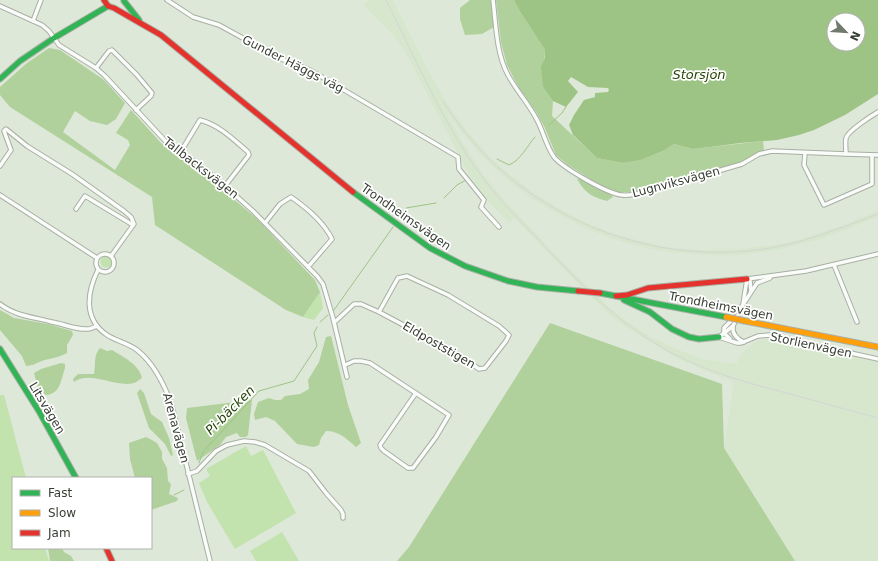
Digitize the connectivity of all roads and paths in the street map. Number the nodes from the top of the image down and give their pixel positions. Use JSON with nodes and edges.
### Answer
{"nodes":[{"id":1,"x":41,"y":0,"type":"edge"},
{"id":2,"x":103,"y":0,"type":"edge"},
{"id":3,"x":124,"y":0,"type":"edge"},
{"id":4,"x":167,"y":0,"type":"edge"},
{"id":5,"x":493,"y":0,"type":"edge"},
{"id":6,"x":0,"y":6,"type":"edge"},
{"id":7,"x":111,"y":7,"type":"junction"},
{"id":8,"x":98,"y":11,"type":"junction"},
{"id":9,"x":33,"y":21,"type":"junction"},
{"id":10,"x":141,"y":22,"type":"junction"},
{"id":11,"x":54,"y":38,"type":"junction"},
{"id":12,"x":96,"y":68,"type":"junction"},
{"id":13,"x":0,"y":79,"type":"edge"},
{"id":14,"x":136,"y":110,"type":"junction"},
{"id":15,"x":878,"y":112,"type":"edge"},
{"id":16,"x":180,"y":153,"type":"junction"},
{"id":17,"x":805,"y":153,"type":"junction"},
{"id":18,"x":846,"y":154,"type":"junction"},
{"id":19,"x":878,"y":155,"type":"edge"},
{"id":20,"x":872,"y":156,"type":"junction"},
{"id":21,"x":0,"y":166,"type":"edge"},
{"id":22,"x":225,"y":186,"type":"junction"},
{"id":23,"x":0,"y":195,"type":"edge"},
{"id":24,"x":76,"y":209,"type":"dead end"},
{"id":25,"x":265,"y":222,"type":"junction"},
{"id":26,"x":132,"y":227,"type":"junction"},
{"id":27,"x":499,"y":227,"type":"dead end"},
{"id":28,"x":878,"y":254,"type":"edge"},
{"id":29,"x":111,"y":256,"type":"junction"},
{"id":30,"x":97,"y":258,"type":"junction"},
{"id":31,"x":834,"y":265,"type":"junction"},
{"id":32,"x":308,"y":267,"type":"junction"},
{"id":33,"x":98,"y":270,"type":"junction"},
{"id":34,"x":776,"y":275,"type":"junction"},
{"id":35,"x":747,"y":279,"type":"junction"},
{"id":36,"x":751,"y":291,"type":"junction"},
{"id":37,"x":614,"y":296,"type":"junction"},
{"id":38,"x":0,"y":304,"type":"edge"},
{"id":39,"x":743,"y":304,"type":"junction"},
{"id":40,"x":379,"y":312,"type":"junction"},
{"id":41,"x":740,"y":312,"type":"junction"},
{"id":42,"x":336,"y":321,"type":"junction"},
{"id":43,"x":858,"y":322,"type":"dead end"},
{"id":44,"x":97,"y":326,"type":"junction"},
{"id":45,"x":733,"y":326,"type":"junction"},
{"id":46,"x":721,"y":335,"type":"junction"},
{"id":47,"x":745,"y":342,"type":"junction"},
{"id":48,"x":878,"y":347,"type":"edge"},
{"id":49,"x":0,"y":348,"type":"edge"},
{"id":50,"x":878,"y":359,"type":"edge"},
{"id":51,"x":345,"y":365,"type":"junction"},
{"id":52,"x":347,"y":377,"type":"dead end"},
{"id":53,"x":416,"y":393,"type":"junction"},
{"id":54,"x":188,"y":474,"type":"junction"},
{"id":55,"x":75,"y":477,"type":"edge"},
{"id":56,"x":343,"y":518,"type":"dead end"},
{"id":57,"x":106,"y":549,"type":"edge"},
{"id":58,"x":112,"y":561,"type":"edge"},
{"id":59,"x":210,"y":561,"type":"edge"}],
"edges":[{"from":1,"to":9,"type":"street"},
{"from":2,"to":7,"type":"main road"},
{"from":2,"to":8,"type":"main road"},
{"from":3,"to":7,"type":"main road"},
{"from":3,"to":10,"type":"main road","name":"Trondheimsvägen"},
{"from":4,"to":27,"type":"street","name":"Gunder Häggs väg"},
{"from":5,"to":17,"type":"street","name":"Lugnviksvägen"},
{"from":6,"to":9,"type":"street","name":"Tallbacksvägen"},
{"from":7,"to":8,"type":"main road"},
{"from":7,"to":10,"type":"main road","name":"Trondheimsvägen"},
{"from":8,"to":11,"type":"main road"},
{"from":9,"to":11,"type":"street","name":"Tallbacksvägen"},
{"from":10,"to":37,"type":"main road","name":"Trondheimsvägen","bridge":true},
{"from":11,"to":12,"type":"street","name":"Tallbacksvägen"},
{"from":11,"to":13,"type":"main road"},
{"from":12,"to":14,"type":"street","name":"Tallbacksvägen"},
{"from":12,"to":14,"type":"street"},
{"from":14,"to":16,"type":"street","name":"Tallbacksvägen"},
{"from":15,"to":18,"type":"street"},
{"from":16,"to":22,"type":"street","name":"Tallbacksvägen"},
{"from":16,"to":22,"type":"street"},
{"from":17,"to":18,"type":"street","name":"Lugnviksvägen"},
{"from":17,"to":20,"type":"street"},
{"from":18,"to":20,"type":"street","name":"Lugnviksvägen"},
{"from":19,"to":20,"type":"street","name":"Lugnviksvägen"},
{"from":21,"to":26,"type":"street"},
{"from":22,"to":25,"type":"street","name":"Tallbacksvägen"},
{"from":23,"to":30,"type":"street"},
{"from":24,"to":26,"type":"street"},
{"from":25,"to":32,"type":"street","name":"Tallbacksvägen"},
{"from":25,"to":32,"type":"street"},
{"from":26,"to":29,"type":"street"},
{"from":28,"to":31,"type":"street"},
{"from":29,"to":30,"type":"street"},
{"from":29,"to":33,"type":"street"},
{"from":30,"to":33,"type":"street","name":"Arenavägen"},
{"from":31,"to":34,"type":"street"},
{"from":31,"to":43,"type":"street"},
{"from":32,"to":42,"type":"street","name":"Tallbacksvägen"},
{"from":33,"to":44,"type":"street","name":"Arenavägen"},
{"from":34,"to":35,"type":"street"},
{"from":34,"to":36,"type":"street"},
{"from":35,"to":36,"type":"street"},
{"from":35,"to":37,"type":"main road"},
{"from":35,"to":39,"type":"street"},
{"from":36,"to":39,"type":"street"},
{"from":37,"to":46,"type":"main road"},
{"from":37,"to":48,"type":"main road","name":"Trondheimsvägen","bridge":true},
{"from":38,"to":44,"type":"street"},
{"from":39,"to":41,"type":"street"},
{"from":40,"to":40,"type":"street","name":"Eldpoststigen"},
{"from":40,"to":42,"type":"street","name":"Eldpoststigen"},
{"from":41,"to":45,"type":"street"},
{"from":41,"to":46,"type":"street"},
{"from":42,"to":51,"type":"street","name":"Tallbacksvägen"},
{"from":44,"to":54,"type":"street","name":"Arenavägen"},
{"from":45,"to":46,"type":"street"},
{"from":45,"to":47,"type":"street"},
{"from":46,"to":47,"type":"street","name":"Storlienvägen"},
{"from":47,"to":50,"type":"street","name":"Storlienvägen"},
{"from":49,"to":55,"type":"main road","name":"Litsvägen"},
{"from":51,"to":52,"type":"street","name":"Tallbacksvägen"},
{"from":51,"to":53,"type":"street"},
{"from":53,"to":53,"type":"street"},
{"from":54,"to":56,"type":"street"},
{"from":54,"to":59,"type":"street","name":"Arenavägen"},
{"from":57,"to":58,"type":"main road"}]}
